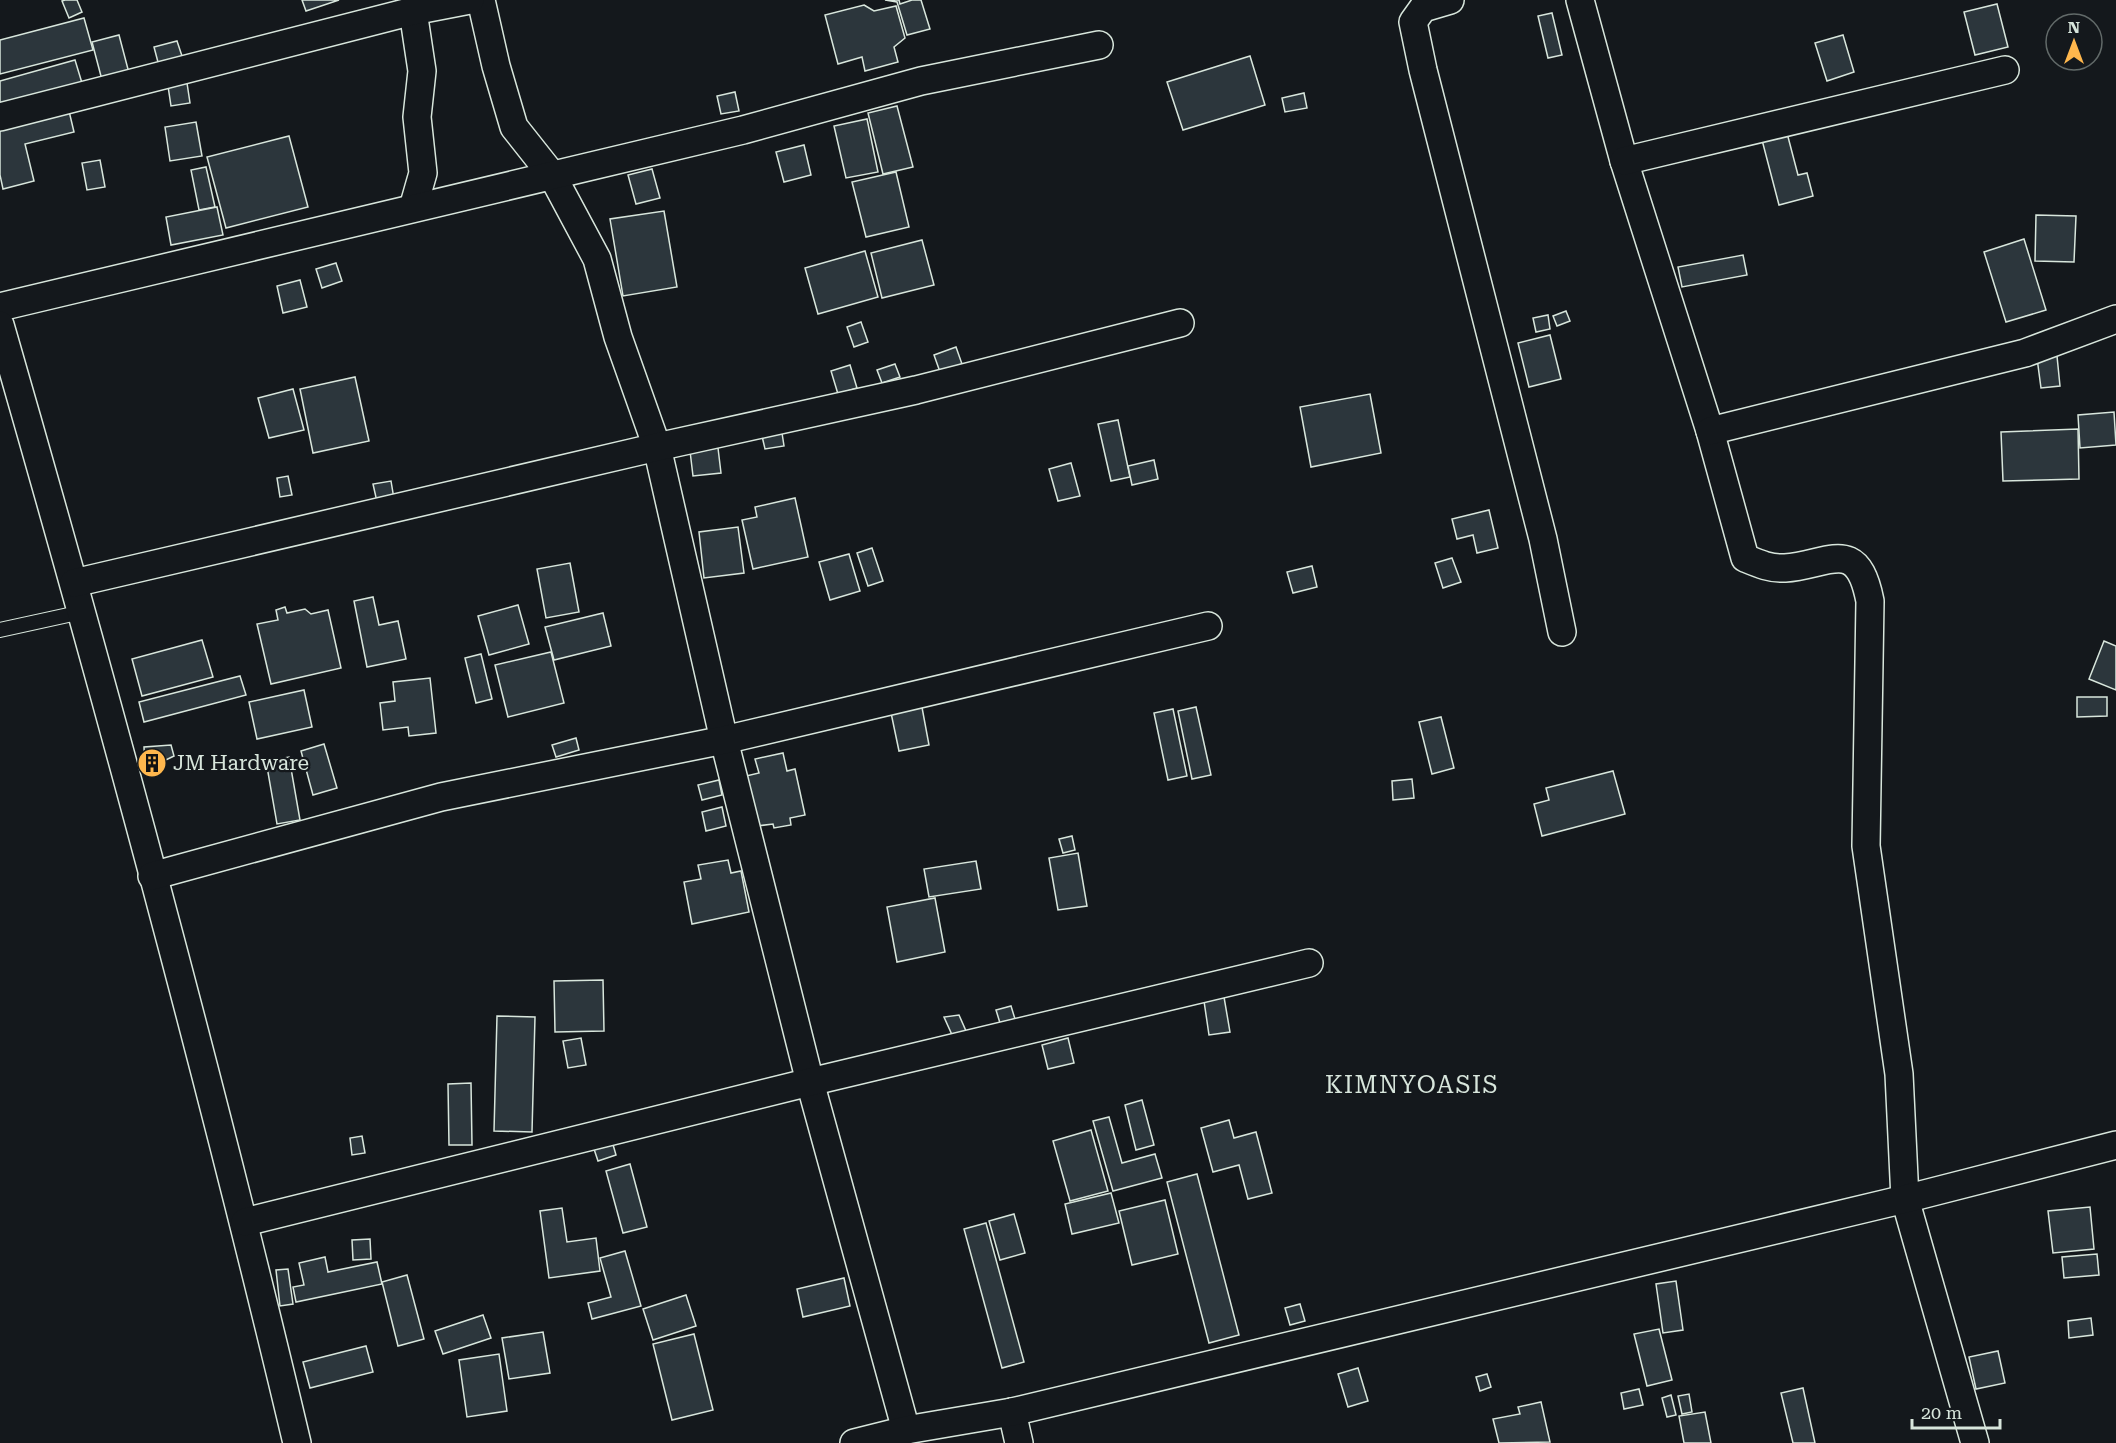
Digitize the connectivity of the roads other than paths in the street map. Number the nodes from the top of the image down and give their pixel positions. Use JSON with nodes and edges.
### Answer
{"nodes":[{"id":1,"x":470,"y":0,"type":"edge"},
{"id":2,"x":481,"y":0,"type":"edge"},
{"id":3,"x":1450,"y":0,"type":"edge"},
{"id":4,"x":1580,"y":0,"type":"edge"},
{"id":5,"x":413,"y":12,"type":"junction"},
{"id":6,"x":1099,"y":45,"type":"dead end"},
{"id":7,"x":2005,"y":70,"type":"dead end"},
{"id":8,"x":0,"y":117,"type":"edge"},
{"id":9,"x":1624,"y":161,"type":"junction"},
{"id":10,"x":552,"y":176,"type":"junction"},
{"id":11,"x":413,"y":208,"type":"junction"},
{"id":12,"x":0,"y":307,"type":"edge"},
{"id":13,"x":2116,"y":319,"type":"edge"},
{"id":14,"x":1180,"y":323,"type":"dead end"},
{"id":15,"x":0,"y":325,"type":"edge"},
{"id":16,"x":1710,"y":431,"type":"junction"},
{"id":17,"x":657,"y":447,"type":"junction"},
{"id":18,"x":74,"y":583,"type":"junction"},
{"id":19,"x":82,"y":612,"type":"junction"},
{"id":20,"x":1208,"y":626,"type":"dead end"},
{"id":21,"x":0,"y":630,"type":"edge"},
{"id":22,"x":1562,"y":632,"type":"dead end"},
{"id":23,"x":724,"y":740,"type":"junction"},
{"id":24,"x":152,"y":876,"type":"junction"},
{"id":25,"x":1309,"y":963,"type":"dead end"},
{"id":26,"x":810,"y":1082,"type":"junction"},
{"id":27,"x":2116,"y":1145,"type":"edge"},
{"id":28,"x":1905,"y":1199,"type":"junction"},
{"id":29,"x":245,"y":1222,"type":"junction"},
{"id":30,"x":1012,"y":1412,"type":"junction"},
{"id":31,"x":906,"y":1430,"type":"junction"},
{"id":32,"x":297,"y":1443,"type":"edge"},
{"id":33,"x":854,"y":1443,"type":"edge"},
{"id":34,"x":1019,"y":1443,"type":"edge"},
{"id":35,"x":1975,"y":1443,"type":"edge"}],
"edges":[{"from":1,"to":5,"type":"street"},
{"from":2,"to":10,"type":"street"},
{"from":3,"to":22,"type":"street"},
{"from":4,"to":9,"type":"street"},
{"from":5,"to":8,"type":"street"},
{"from":5,"to":11,"type":"street"},
{"from":6,"to":10,"type":"street"},
{"from":7,"to":9,"type":"street"},
{"from":9,"to":16,"type":"street"},
{"from":10,"to":11,"type":"street"},
{"from":10,"to":17,"type":"street"},
{"from":11,"to":12,"type":"street"},
{"from":13,"to":16,"type":"street"},
{"from":14,"to":17,"type":"street"},
{"from":15,"to":18,"type":"street"},
{"from":16,"to":28,"type":"street"},
{"from":17,"to":18,"type":"street"},
{"from":17,"to":23,"type":"street"},
{"from":18,"to":19,"type":"street"},
{"from":19,"to":21,"type":"lane"},
{"from":19,"to":24,"type":"street"},
{"from":20,"to":23,"type":"street"},
{"from":23,"to":24,"type":"street"},
{"from":23,"to":26,"type":"street"},
{"from":24,"to":29,"type":"street"},
{"from":25,"to":26,"type":"street"},
{"from":26,"to":29,"type":"street"},
{"from":26,"to":31,"type":"street"},
{"from":27,"to":28,"type":"street"},
{"from":28,"to":30,"type":"street"},
{"from":28,"to":35,"type":"street"},
{"from":29,"to":32,"type":"street"},
{"from":30,"to":31,"type":"street"},
{"from":30,"to":34,"type":"street"},
{"from":31,"to":33,"type":"street"}]}
